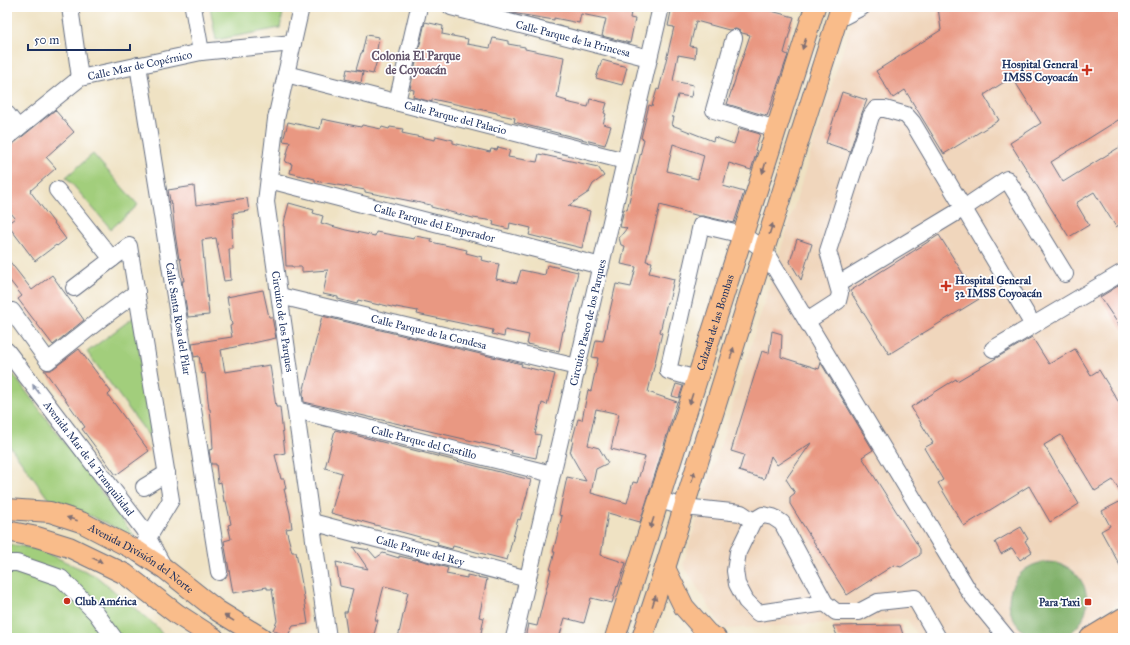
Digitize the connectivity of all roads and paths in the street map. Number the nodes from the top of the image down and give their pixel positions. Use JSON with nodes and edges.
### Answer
{"nodes":[{"id":1,"x":70,"y":7,"type":"edge"},
{"id":2,"x":193,"y":7,"type":"edge"},
{"id":3,"x":302,"y":7,"type":"edge"},
{"id":4,"x":419,"y":7,"type":"edge"},
{"id":5,"x":451,"y":7,"type":"edge"},
{"id":6,"x":661,"y":7,"type":"edge"},
{"id":7,"x":815,"y":7,"type":"edge"},
{"id":8,"x":862,"y":7,"type":"edge"},
{"id":9,"x":839,"y":14,"type":"edge"},
{"id":10,"x":734,"y":38,"type":"dead end"},
{"id":11,"x":293,"y":43,"type":"junction"},
{"id":12,"x":201,"y":52,"type":"junction"},
{"id":13,"x":649,"y":58,"type":"junction"},
{"id":14,"x":138,"y":66,"type":"junction"},
{"id":15,"x":286,"y":74,"type":"junction"},
{"id":16,"x":80,"y":78,"type":"junction"},
{"id":17,"x":397,"y":102,"type":"junction"},
{"id":18,"x":7,"y":114,"type":"edge"},
{"id":19,"x":776,"y":130,"type":"junction"},
{"id":20,"x":13,"y":133,"type":"edge"},
{"id":21,"x":625,"y":161,"type":"junction"},
{"id":22,"x":269,"y":180,"type":"junction"},
{"id":23,"x":57,"y":190,"type":"dead end"},
{"id":24,"x":964,"y":208,"type":"junction"},
{"id":25,"x":743,"y":235,"type":"junction"},
{"id":26,"x":764,"y":250,"type":"junction"},
{"id":27,"x":112,"y":259,"type":"junction"},
{"id":28,"x":601,"y":266,"type":"junction"},
{"id":29,"x":1123,"y":272,"type":"edge"},
{"id":30,"x":1065,"y":274,"type":"dead end"},
{"id":31,"x":838,"y":284,"type":"junction"},
{"id":32,"x":74,"y":288,"type":"dead end"},
{"id":33,"x":137,"y":292,"type":"junction"},
{"id":34,"x":280,"y":296,"type":"junction"},
{"id":35,"x":12,"y":311,"type":"dead end"},
{"id":36,"x":806,"y":321,"type":"junction"},
{"id":37,"x":1033,"y":325,"type":"junction"},
{"id":38,"x":993,"y":349,"type":"dead end"},
{"id":39,"x":7,"y":351,"type":"edge"},
{"id":40,"x":577,"y":367,"type":"junction"},
{"id":41,"x":697,"y":380,"type":"junction"},
{"id":42,"x":296,"y":410,"type":"junction"},
{"id":43,"x":167,"y":473,"type":"junction"},
{"id":44,"x":552,"y":474,"type":"junction"},
{"id":45,"x":144,"y":487,"type":"dead end"},
{"id":46,"x":659,"y":500,"type":"junction"},
{"id":47,"x":684,"y":507,"type":"junction"},
{"id":48,"x":7,"y":509,"type":"edge"},
{"id":49,"x":312,"y":522,"type":"junction"},
{"id":50,"x":753,"y":522,"type":"junction"},
{"id":51,"x":7,"y":531,"type":"edge"},
{"id":52,"x":144,"y":545,"type":"junction"},
{"id":53,"x":7,"y":563,"type":"edge"},
{"id":54,"x":665,"y":568,"type":"junction"},
{"id":55,"x":219,"y":572,"type":"dead end"},
{"id":56,"x":528,"y":579,"type":"junction"},
{"id":57,"x":825,"y":602,"type":"junction"},
{"id":58,"x":177,"y":614,"type":"junction"},
{"id":59,"x":1123,"y":618,"type":"edge"},
{"id":60,"x":714,"y":637,"type":"edge"},
{"id":61,"x":114,"y":638,"type":"edge"},
{"id":62,"x":194,"y":638,"type":"edge"},
{"id":63,"x":214,"y":638,"type":"edge"},
{"id":64,"x":262,"y":638,"type":"edge"},
{"id":65,"x":328,"y":638,"type":"edge"},
{"id":66,"x":514,"y":638,"type":"edge"},
{"id":67,"x":615,"y":638,"type":"edge"},
{"id":68,"x":642,"y":638,"type":"edge"},
{"id":69,"x":938,"y":638,"type":"edge"},
{"id":70,"x":1007,"y":638,"type":"edge"},
{"id":71,"x":1090,"y":638,"type":"edge"}],
"edges":[{"from":1,"to":16,"type":"street"},
{"from":2,"to":12,"type":"street"},
{"from":3,"to":11,"type":"street","name":"Circuito de los Parques"},
{"from":4,"to":17,"type":"street"},
{"from":5,"to":13,"type":"street","name":"Calle Parque de la Princesa"},
{"from":6,"to":13,"type":"street","name":"Circuito Paseo de los Parques"},
{"from":7,"to":19,"type":"main road","name":"Calzada de las Bombas","one_way":true},
{"from":8,"to":9,"type":"street"},
{"from":26,"to":9,"type":"main road","one_way":true},
{"from":10,"to":19,"type":"street"},
{"from":11,"to":12,"type":"street","name":"Calle Mar de Copérnico"},
{"from":11,"to":15,"type":"street","name":"Circuito de los Parques"},
{"from":12,"to":14,"type":"street","name":"Calle Mar de Copérnico"},
{"from":13,"to":21,"type":"street","name":"Circuito Paseo de los Parques"},
{"from":14,"to":16,"type":"street","name":"Calle Mar de Copérnico"},
{"from":14,"to":55,"type":"street","name":"Calle Santa Rosa del Pilar"},
{"from":15,"to":17,"type":"street","name":"Calle Parque del Palacio"},
{"from":15,"to":22,"type":"street","name":"Circuito de los Parques"},
{"from":16,"to":20,"type":"street","name":"Calle Mar de Copérnico"},
{"from":17,"to":21,"type":"street","name":"Calle Parque del Palacio"},
{"from":18,"to":20,"type":"street"},
{"from":19,"to":25,"type":"main road","name":"Calzada de las Bombas","one_way":true},
{"from":21,"to":28,"type":"street","name":"Circuito Paseo de los Parques"},
{"from":22,"to":28,"type":"street","name":"Calle Parque del Emperador"},
{"from":22,"to":34,"type":"street","name":"Circuito de los Parques"},
{"from":23,"to":27,"type":"street"},
{"from":24,"to":30,"type":"street"},
{"from":24,"to":31,"type":"street"},
{"from":24,"to":31,"type":"street"},
{"from":24,"to":37,"type":"street"},
{"from":25,"to":26,"type":"street"},
{"from":25,"to":41,"type":"main road","name":"Calzada de las Bombas"},
{"from":25,"to":41,"type":"street"},
{"from":26,"to":36,"type":"street"},
{"from":47,"to":26,"type":"main road","one_way":true},
{"from":27,"to":32,"type":"street"},
{"from":27,"to":33,"type":"street"},
{"from":28,"to":40,"type":"street","name":"Circuito Paseo de los Parques"},
{"from":29,"to":37,"type":"street"},
{"from":31,"to":36,"type":"street"},
{"from":33,"to":35,"type":"street"},
{"from":33,"to":43,"type":"street"},
{"from":34,"to":40,"type":"street","name":"Calle Parque de la Condesa"},
{"from":34,"to":42,"type":"street","name":"Circuito de los Parques"},
{"from":36,"to":70,"type":"street"},
{"from":37,"to":38,"type":"street"},
{"from":52,"to":39,"type":"street","name":"Avenida Mar de la Tranquilidad","one_way":true},
{"from":40,"to":44,"type":"street","name":"Circuito Paseo de los Parques"},
{"from":41,"to":46,"type":"main road","name":"Calzada de las Bombas","one_way":true},
{"from":42,"to":44,"type":"street","name":"Calle Parque del Castillo"},
{"from":42,"to":49,"type":"street","name":"Circuito de los Parques"},
{"from":43,"to":45,"type":"street"},
{"from":43,"to":52,"type":"street"},
{"from":44,"to":56,"type":"street","name":"Circuito Paseo de los Parques"},
{"from":46,"to":47,"type":"street"},
{"from":46,"to":67,"type":"main road","name":"Calzada de las Bombas","one_way":true},
{"from":47,"to":50,"type":"street"},
{"from":47,"to":54,"type":"main road"},
{"from":52,"to":48,"type":"main road","name":"Avenida División del Norte","one_way":true},
{"from":49,"to":56,"type":"street","name":"Calle Parque del Rey"},
{"from":49,"to":65,"type":"street","name":"Circuito de los Parques"},
{"from":50,"to":57,"type":"street"},
{"from":50,"to":57,"type":"street"},
{"from":51,"to":58,"type":"main road","name":"Avenida División del Norte","one_way":true},
{"from":64,"to":52,"type":"main road","name":"Avenida División del Norte","one_way":true},
{"from":53,"to":61,"type":"street"},
{"from":54,"to":60,"type":"main road"},
{"from":68,"to":54,"type":"main road","one_way":true},
{"from":56,"to":66,"type":"street","name":"Circuito Paseo de los Parques"},
{"from":57,"to":69,"type":"street"},
{"from":58,"to":62,"type":"street"},
{"from":58,"to":63,"type":"main road","name":"Avenida División del Norte"},
{"from":59,"to":71,"type":"main road"}]}
